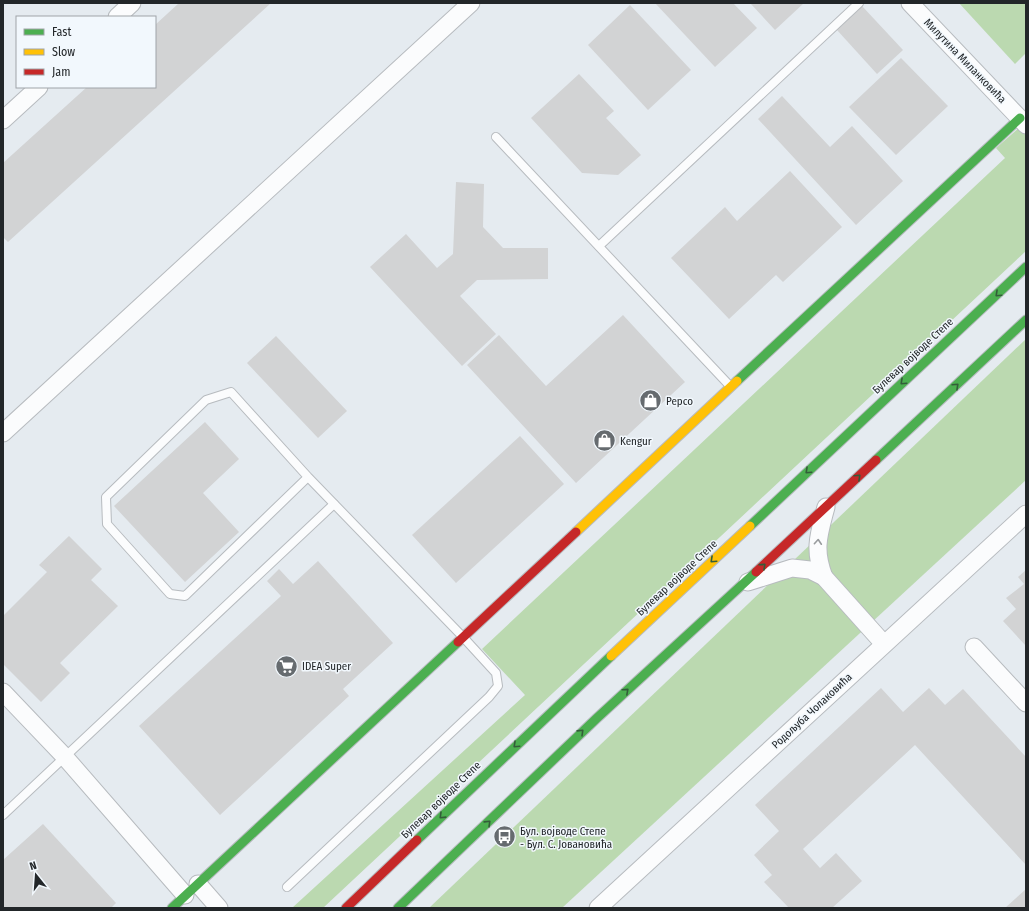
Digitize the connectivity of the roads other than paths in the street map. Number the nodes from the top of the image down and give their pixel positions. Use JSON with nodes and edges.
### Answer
{"nodes":[{"id":1,"x":132,"y":3,"type":"edge"},
{"id":2,"x":471,"y":3,"type":"edge"},
{"id":3,"x":859,"y":3,"type":"edge"},
{"id":4,"x":910,"y":3,"type":"edge"},
{"id":5,"x":117,"y":16,"type":"edge"},
{"id":6,"x":38,"y":88,"type":"edge"},
{"id":7,"x":1024,"y":119,"type":"edge"},
{"id":8,"x":3,"y":120,"type":"edge"},
{"id":9,"x":496,"y":137,"type":"dead end"},
{"id":10,"x":599,"y":246,"type":"junction"},
{"id":11,"x":1026,"y":267,"type":"edge"},
{"id":12,"x":1026,"y":320,"type":"edge"},
{"id":13,"x":731,"y":387,"type":"junction"},
{"id":14,"x":3,"y":433,"type":"edge"},
{"id":15,"x":308,"y":477,"type":"junction"},
{"id":16,"x":334,"y":504,"type":"junction"},
{"id":17,"x":826,"y":507,"type":"junction"},
{"id":18,"x":1026,"y":514,"type":"edge"},
{"id":19,"x":824,"y":577,"type":"junction"},
{"id":20,"x":743,"y":584,"type":"junction"},
{"id":21,"x":463,"y":637,"type":"junction"},
{"id":22,"x":884,"y":644,"type":"junction"},
{"id":23,"x":974,"y":647,"type":"dead end"},
{"id":24,"x":3,"y":692,"type":"edge"},
{"id":25,"x":1026,"y":703,"type":"edge"},
{"id":26,"x":64,"y":756,"type":"junction"},
{"id":27,"x":3,"y":815,"type":"edge"},
{"id":28,"x":460,"y":850,"type":"junction"},
{"id":29,"x":198,"y":884,"type":"junction"},
{"id":30,"x":287,"y":887,"type":"dead end"},
{"id":31,"x":430,"y":891,"type":"dead end"},
{"id":32,"x":180,"y":903,"type":"edge"},
{"id":33,"x":219,"y":908,"type":"edge"},
{"id":34,"x":346,"y":908,"type":"edge"},
{"id":35,"x":398,"y":908,"type":"edge"},
{"id":36,"x":598,"y":908,"type":"edge"}],
"edges":[{"from":1,"to":5,"type":"street"},
{"from":2,"to":14,"type":"street"},
{"from":3,"to":10,"type":"lane"},
{"from":4,"to":7,"type":"street","name":"Милутина Миланковића"},
{"from":6,"to":8,"type":"street"},
{"from":7,"to":13,"type":"main road"},
{"from":9,"to":10,"type":"lane"},
{"from":10,"to":13,"type":"lane"},
{"from":11,"to":34,"type":"main road","name":"Булевар војводе Степе","one_way":true},
{"from":17,"to":12,"type":"main road","one_way":true},
{"from":13,"to":21,"type":"main road"},
{"from":15,"to":15,"type":"lane"},
{"from":15,"to":16,"type":"lane"},
{"from":16,"to":21,"type":"lane"},
{"from":16,"to":26,"type":"lane"},
{"from":19,"to":17,"type":"street","one_way":true},
{"from":20,"to":17,"type":"main road","one_way":true},
{"from":18,"to":22,"type":"street","name":"Родољуба Чолаковића"},
{"from":19,"to":20,"type":"street"},
{"from":19,"to":22,"type":"street"},
{"from":28,"to":20,"type":"main road","one_way":true},
{"from":21,"to":29,"type":"main road"},
{"from":21,"to":30,"type":"lane"},
{"from":22,"to":36,"type":"street","name":"Родољуба Чолаковића"},
{"from":23,"to":25,"type":"street"},
{"from":24,"to":26,"type":"street"},
{"from":26,"to":27,"type":"lane"},
{"from":26,"to":32,"type":"street"},
{"from":28,"to":31,"type":"main road"},
{"from":28,"to":35,"type":"main road"},
{"from":29,"to":32,"type":"main road"},
{"from":29,"to":33,"type":"street"}]}
